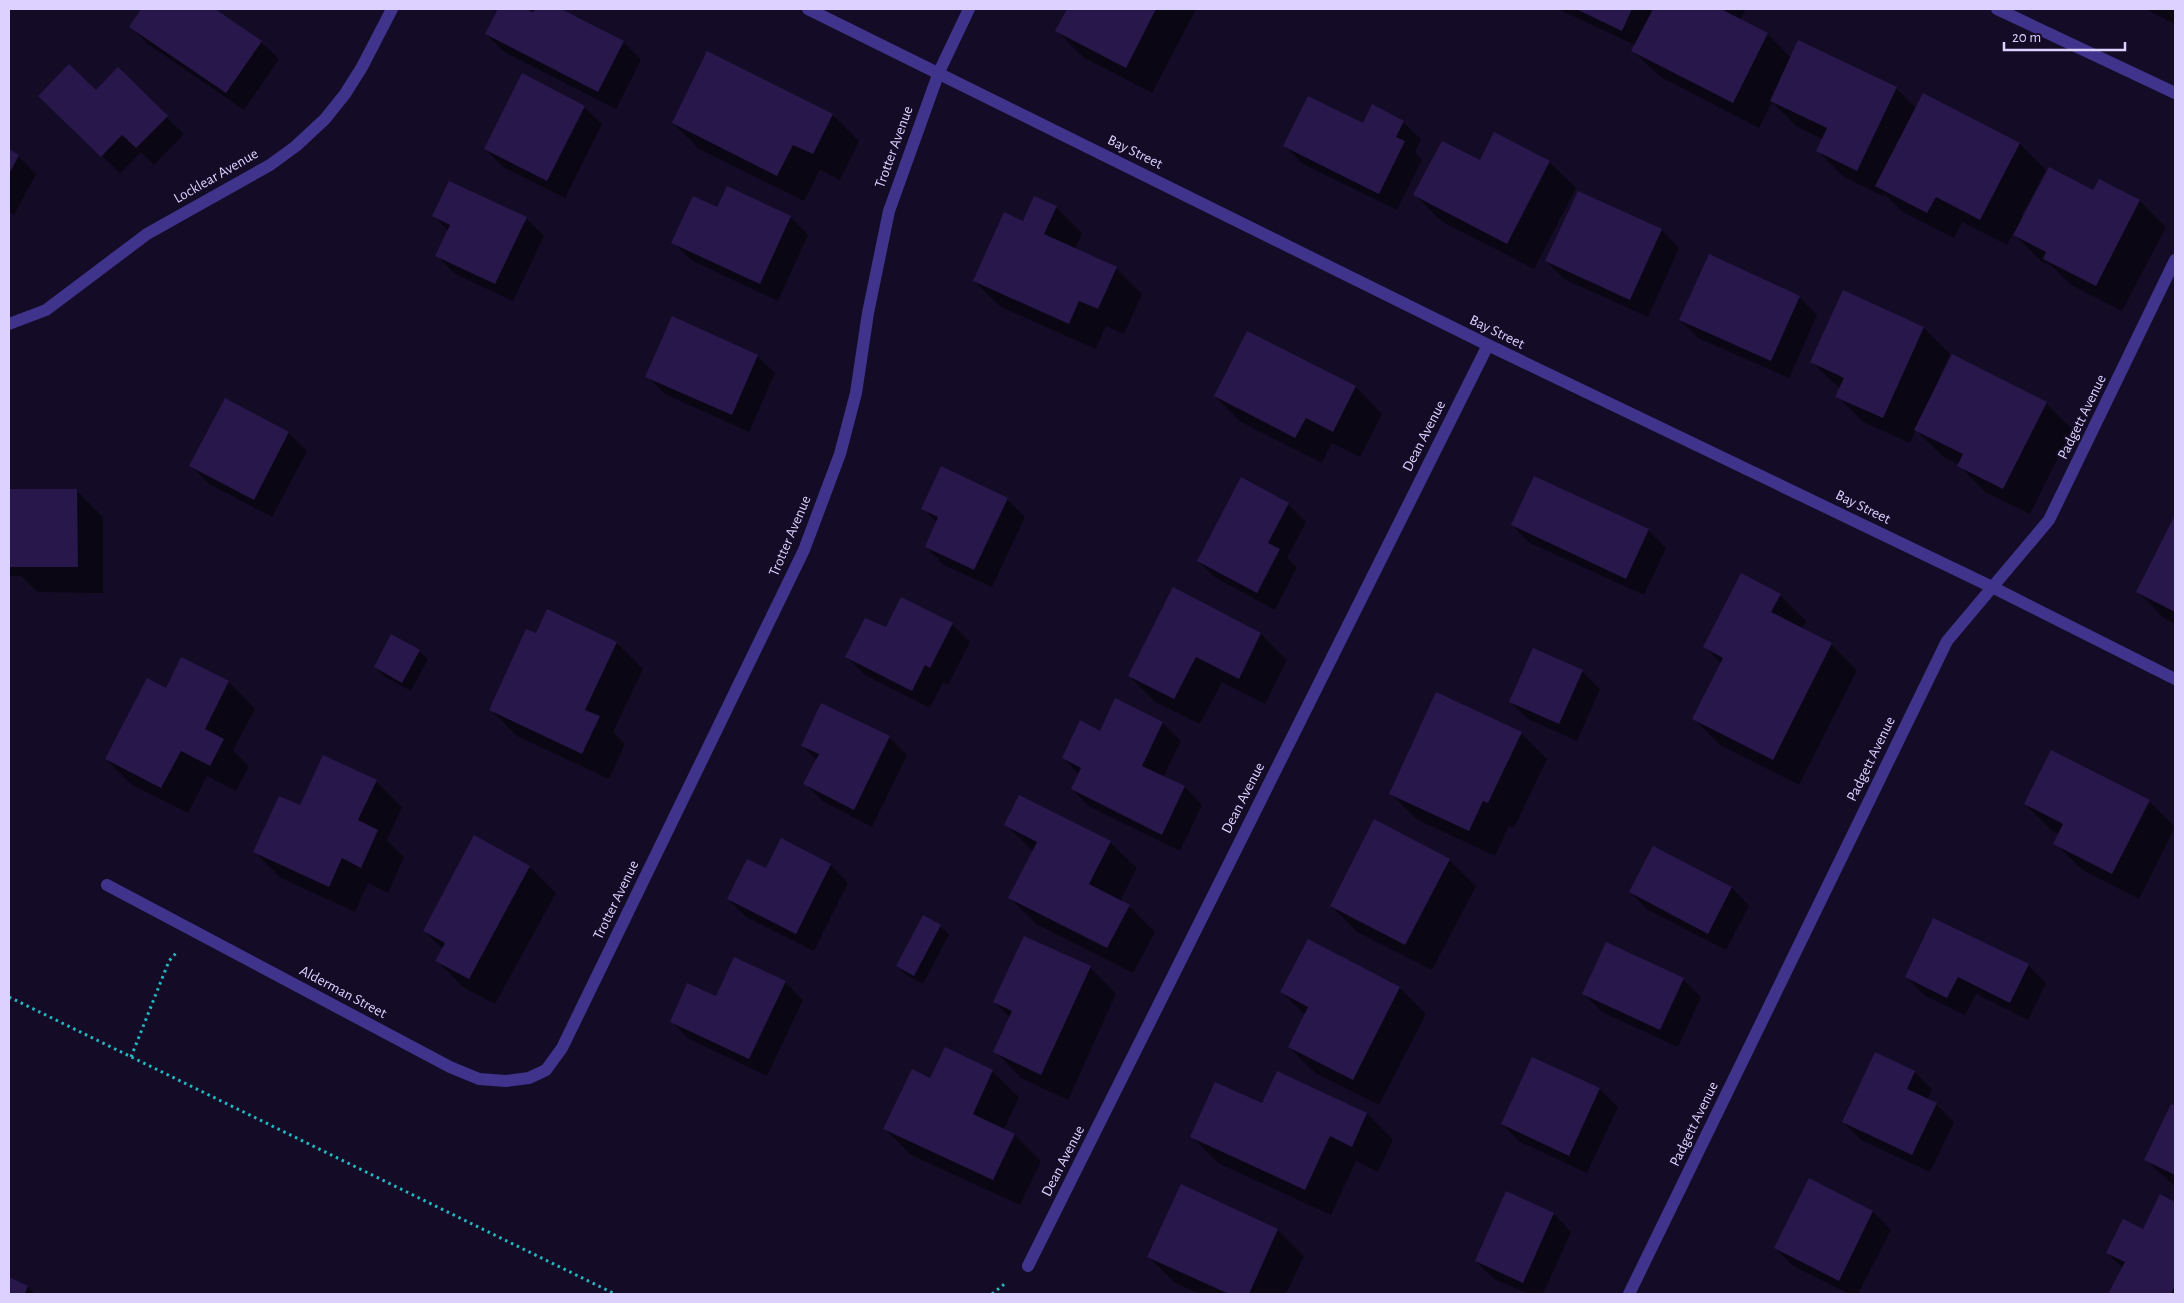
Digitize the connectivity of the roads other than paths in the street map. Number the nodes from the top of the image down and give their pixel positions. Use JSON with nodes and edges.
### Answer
{"nodes":[{"id":1,"x":392,"y":9,"type":"edge"},
{"id":2,"x":808,"y":9,"type":"edge"},
{"id":3,"x":969,"y":9,"type":"edge"},
{"id":4,"x":1997,"y":9,"type":"edge"},
{"id":5,"x":939,"y":72,"type":"junction"},
{"id":6,"x":2175,"y":94,"type":"edge"},
{"id":7,"x":2175,"y":260,"type":"edge"},
{"id":8,"x":9,"y":324,"type":"edge"},
{"id":9,"x":1488,"y":345,"type":"junction"},
{"id":10,"x":1992,"y":587,"type":"junction"},
{"id":11,"x":2175,"y":679,"type":"edge"},
{"id":12,"x":107,"y":885,"type":"dead end"},
{"id":13,"x":562,"y":1048,"type":"joint"},
{"id":14,"x":1028,"y":1266,"type":"dead end"},
{"id":15,"x":1629,"y":1294,"type":"edge"}],
"edges":[{"from":1,"to":8,"type":"street","name":"Locklear Avenue"},
{"from":2,"to":5,"type":"street","name":"Bay Street"},
{"from":3,"to":5,"type":"street","name":"Trotter Avenue"},
{"from":4,"to":6,"type":"street"},
{"from":5,"to":9,"type":"street","name":"Bay Street"},
{"from":5,"to":13,"type":"street","name":"Trotter Avenue"},
{"from":7,"to":10,"type":"street","name":"Padgett Avenue"},
{"from":9,"to":10,"type":"street","name":"Bay Street"},
{"from":9,"to":14,"type":"street","name":"Dean Avenue"},
{"from":10,"to":11,"type":"street","name":"Bay Street"},
{"from":10,"to":15,"type":"street","name":"Padgett Avenue"},
{"from":12,"to":13,"type":"street","name":"Alderman Street"}]}
